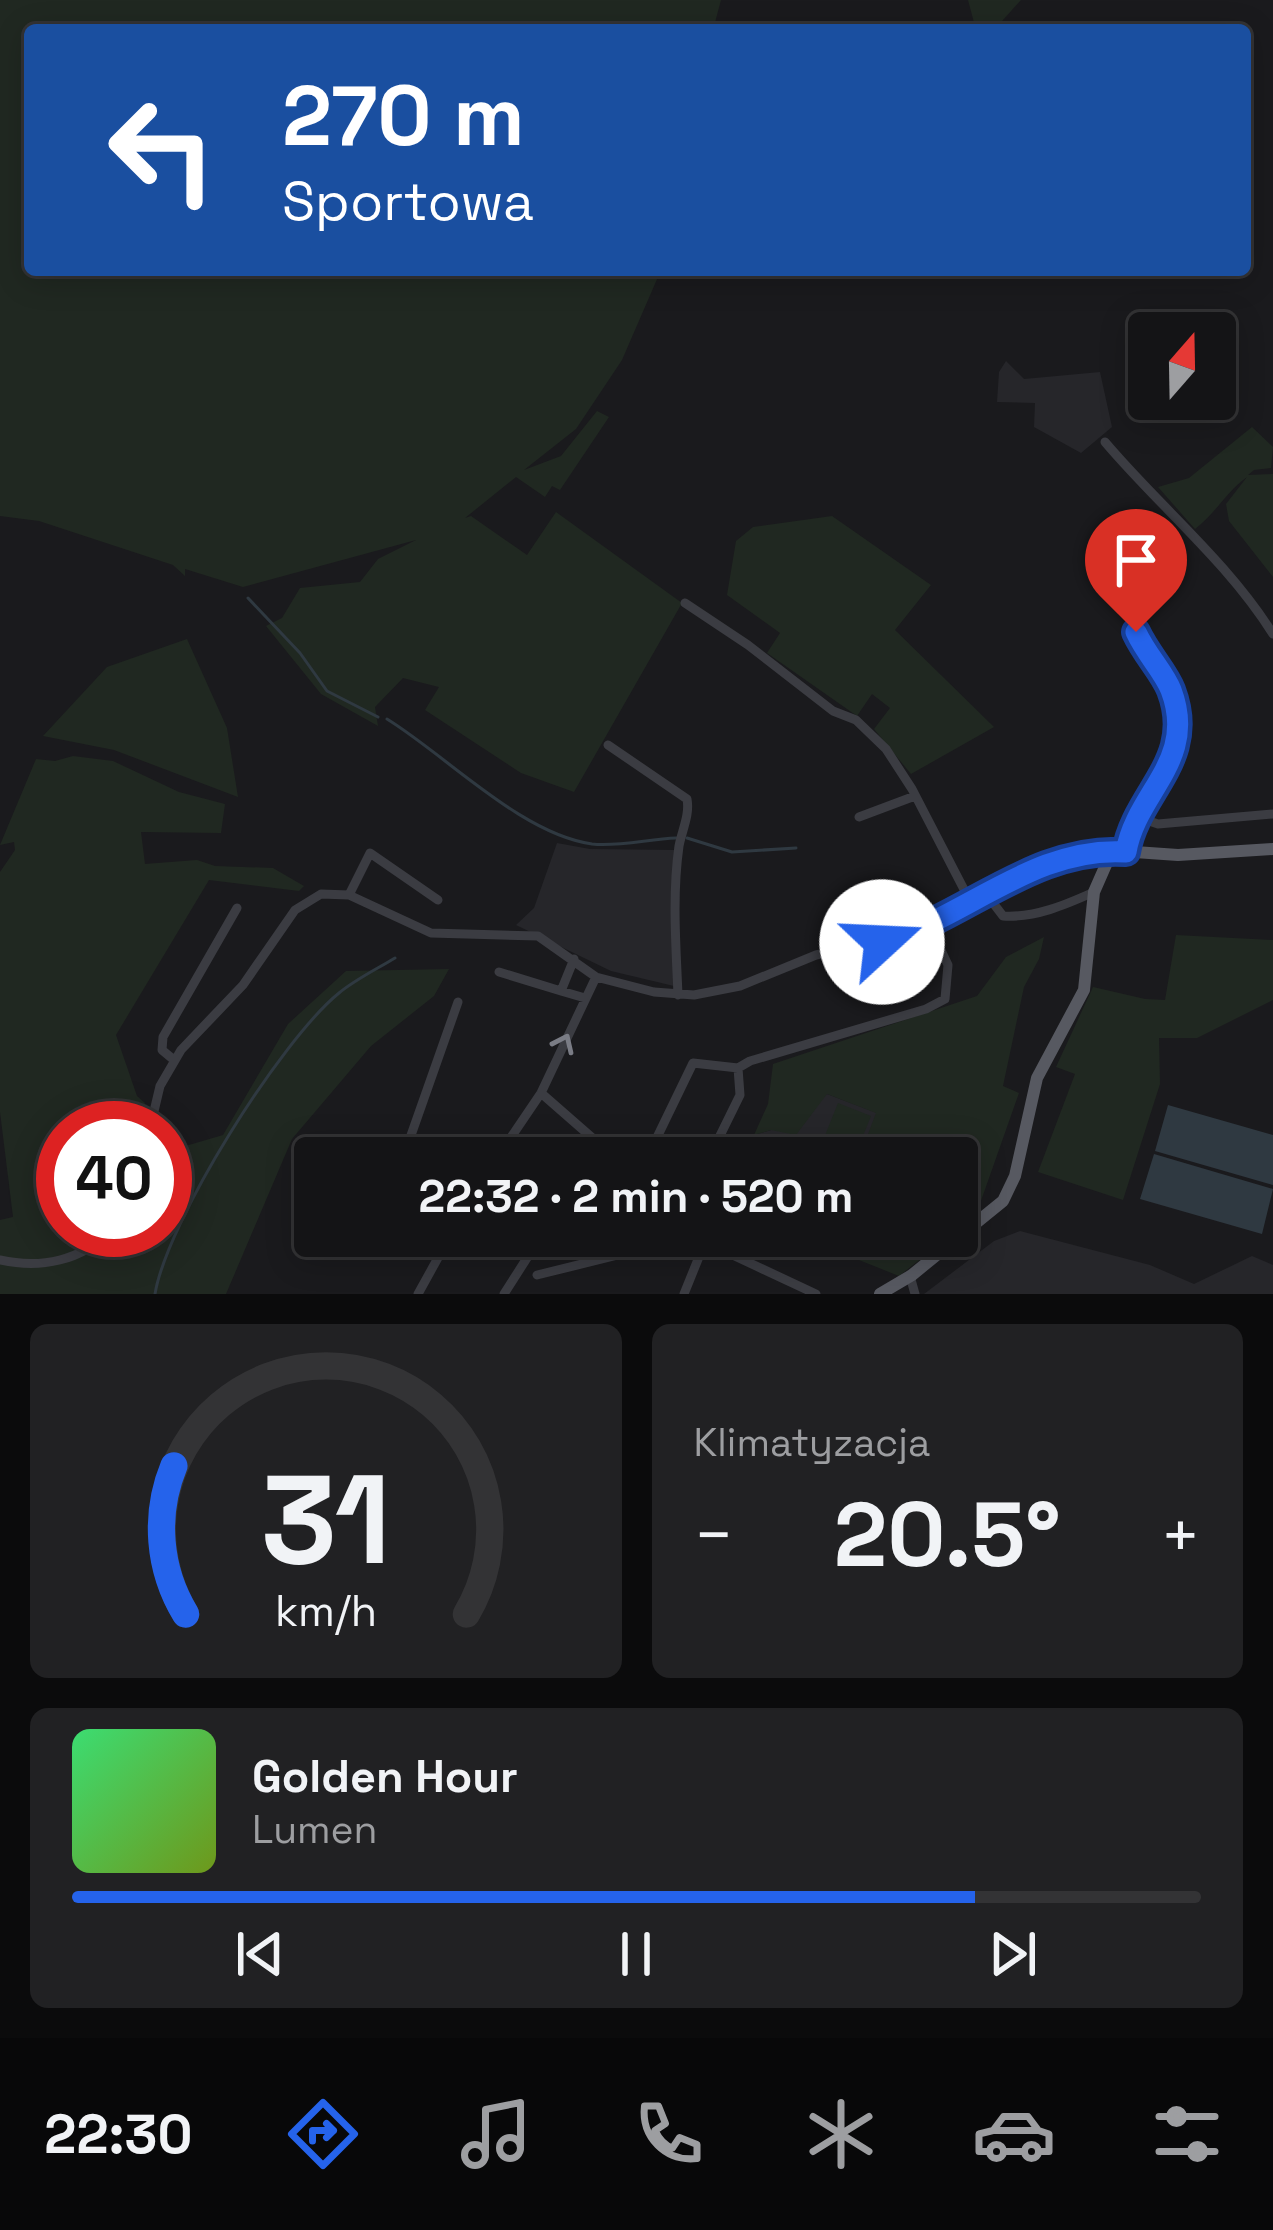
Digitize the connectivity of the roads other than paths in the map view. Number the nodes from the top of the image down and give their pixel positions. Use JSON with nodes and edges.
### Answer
{"nodes":[{"id":1,"x":1105,"y":442,"type":"dead end"},
{"id":2,"x":685,"y":603,"type":"dead end"},
{"id":3,"x":1126,"y":606,"type":"dead end"},
{"id":4,"x":1273,"y":634,"type":"edge"},
{"id":5,"x":608,"y":745,"type":"dead end"},
{"id":6,"x":915,"y":796,"type":"junction"},
{"id":7,"x":1273,"y":814,"type":"edge"},
{"id":8,"x":859,"y":817,"type":"dead end"},
{"id":9,"x":1140,"y":818,"type":"junction"},
{"id":10,"x":1273,"y":849,"type":"edge"},
{"id":11,"x":1088,"y":851,"type":"junction"},
{"id":12,"x":1115,"y":851,"type":"junction"},
{"id":13,"x":1099,"y":869,"type":"junction"},
{"id":14,"x":1094,"y":892,"type":"junction"},
{"id":15,"x":350,"y":895,"type":"junction"},
{"id":16,"x":987,"y":895,"type":"junction"},
{"id":17,"x":438,"y":900,"type":"dead end"},
{"id":18,"x":971,"y":903,"type":"junction"},
{"id":19,"x":237,"y":908,"type":"dead end"},
{"id":20,"x":929,"y":925,"type":"junction"},
{"id":21,"x":574,"y":959,"type":"junction"},
{"id":22,"x":499,"y":972,"type":"dead end"},
{"id":23,"x":596,"y":976,"type":"junction"},
{"id":24,"x":561,"y":991,"type":"junction"},
{"id":25,"x":678,"y":994,"type":"junction"},
{"id":26,"x":585,"y":998,"type":"junction"},
{"id":27,"x":458,"y":1002,"type":"dead end"},
{"id":28,"x":174,"y":1060,"type":"junction"},
{"id":29,"x":738,"y":1068,"type":"junction"},
{"id":30,"x":541,"y":1094,"type":"junction"},
{"id":31,"x":156,"y":1101,"type":"edge"},
{"id":32,"x":411,"y":1137,"type":"edge"},
{"id":33,"x":511,"y":1137,"type":"edge"},
{"id":34,"x":585,"y":1137,"type":"edge"},
{"id":35,"x":657,"y":1137,"type":"edge"},
{"id":36,"x":719,"y":1137,"type":"edge"},
{"id":37,"x":71,"y":1257,"type":"edge"},
{"id":38,"x":438,"y":1257,"type":"edge"},
{"id":39,"x":528,"y":1257,"type":"edge"},
{"id":40,"x":610,"y":1257,"type":"edge"},
{"id":41,"x":699,"y":1257,"type":"edge"},
{"id":42,"x":737,"y":1257,"type":"edge"},
{"id":43,"x":3,"y":1261,"type":"edge"},
{"id":44,"x":537,"y":1275,"type":"dead end"},
{"id":45,"x":910,"y":1276,"type":"junction"},
{"id":46,"x":418,"y":1294,"type":"edge"},
{"id":47,"x":504,"y":1294,"type":"edge"},
{"id":48,"x":684,"y":1294,"type":"edge"},
{"id":49,"x":816,"y":1294,"type":"edge"},
{"id":50,"x":880,"y":1294,"type":"edge"},
{"id":51,"x":915,"y":1294,"type":"edge"}],
"edges":[{"from":1,"to":4,"type":"street"},
{"from":2,"to":6,"type":"street"},
{"from":3,"to":9,"type":"street"},
{"from":5,"to":25,"type":"street"},
{"from":6,"to":8,"type":"street"},
{"from":6,"to":18,"type":"street"},
{"from":7,"to":9,"type":"street"},
{"from":9,"to":12,"type":"street"},
{"from":10,"to":12,"type":"main road"},
{"from":11,"to":12,"type":"street"},
{"from":11,"to":13,"type":"street"},
{"from":11,"to":16,"type":"street"},
{"from":12,"to":13,"type":"main road"},
{"from":13,"to":14,"type":"main road"},
{"from":14,"to":16,"type":"street"},
{"from":14,"to":45,"type":"main road"},
{"from":15,"to":17,"type":"street"},
{"from":15,"to":21,"type":"street"},
{"from":15,"to":28,"type":"street"},
{"from":16,"to":18,"type":"street"},
{"from":18,"to":20,"type":"street"},
{"from":19,"to":28,"type":"street"},
{"from":20,"to":25,"type":"street"},
{"from":20,"to":29,"type":"street"},
{"from":21,"to":23,"type":"street"},
{"from":21,"to":24,"type":"street"},
{"from":22,"to":24,"type":"street"},
{"from":23,"to":25,"type":"street"},
{"from":23,"to":26,"type":"street"},
{"from":24,"to":26,"type":"street"},
{"from":30,"to":26,"type":"street","one_way":true},
{"from":27,"to":32,"type":"street"},
{"from":28,"to":31,"type":"street"},
{"from":29,"to":35,"type":"street"},
{"from":29,"to":36,"type":"street"},
{"from":30,"to":33,"type":"street"},
{"from":30,"to":34,"type":"street"},
{"from":37,"to":43,"type":"street"},
{"from":38,"to":46,"type":"street"},
{"from":39,"to":47,"type":"street"},
{"from":40,"to":44,"type":"street"},
{"from":41,"to":48,"type":"street"},
{"from":42,"to":49,"type":"street"},
{"from":45,"to":50,"type":"main road"},
{"from":45,"to":51,"type":"street"}]}
